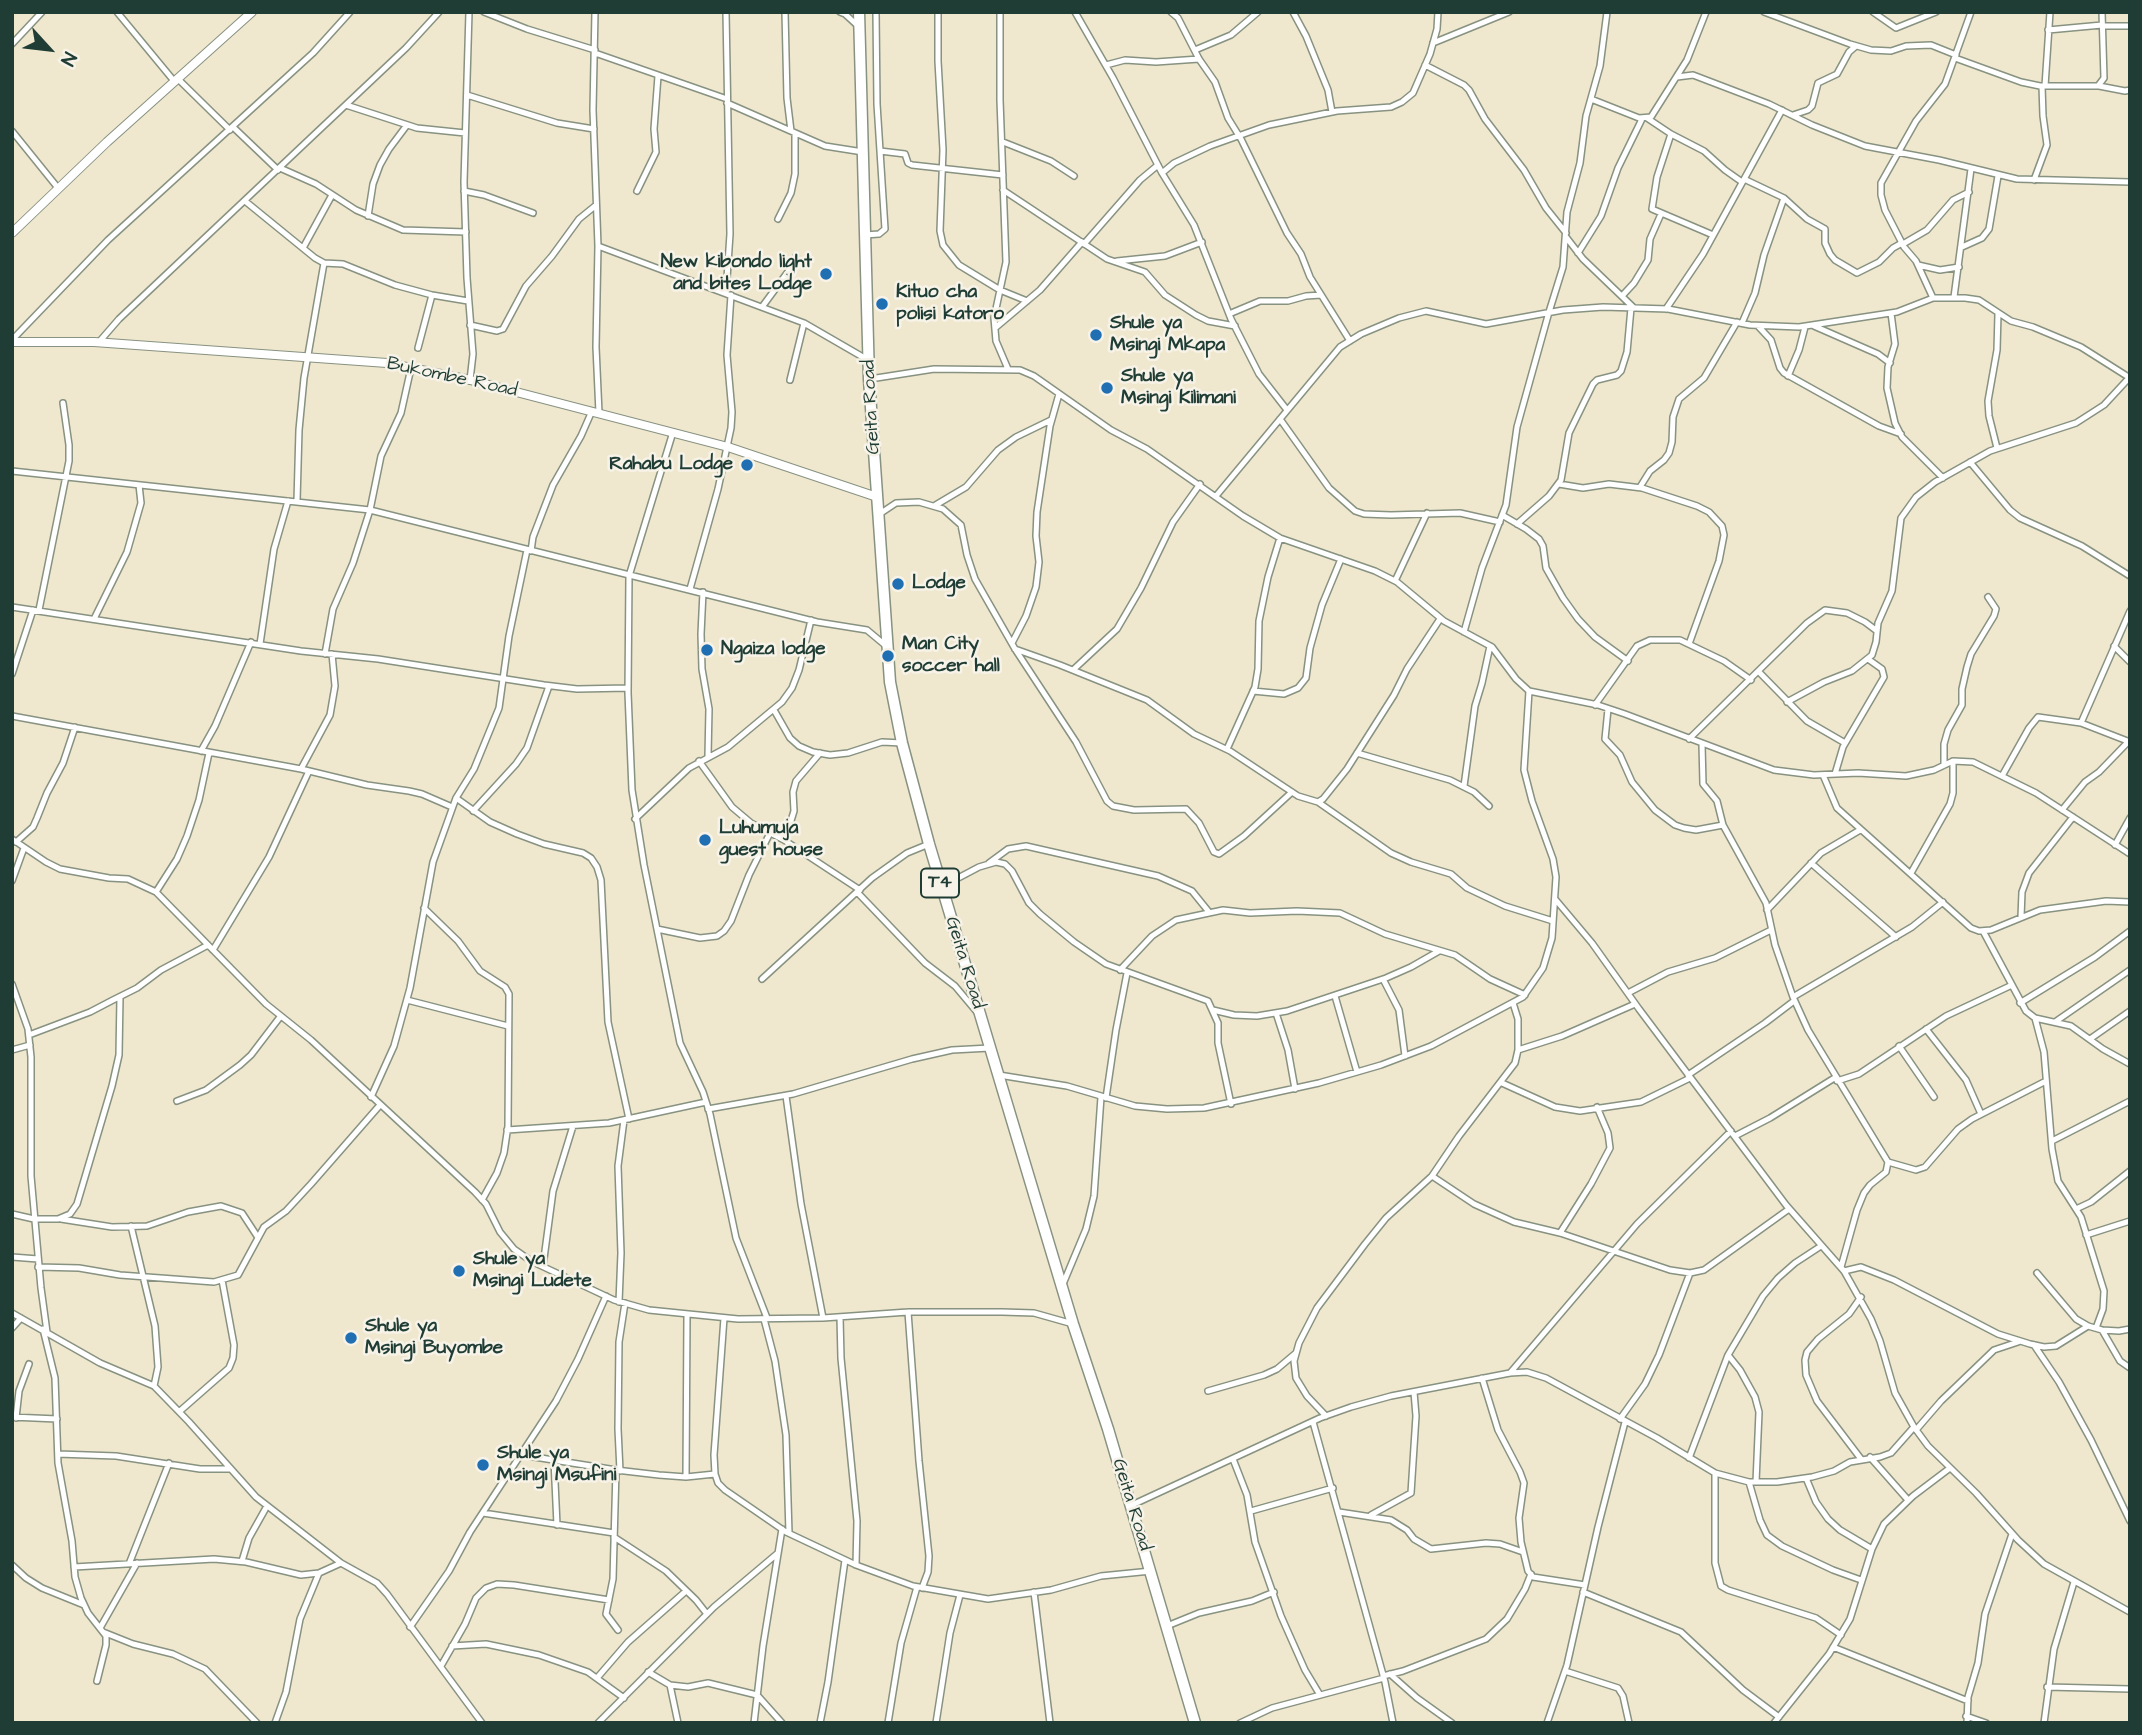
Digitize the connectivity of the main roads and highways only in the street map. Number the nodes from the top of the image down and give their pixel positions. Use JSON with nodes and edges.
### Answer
{"nodes":[{"id":1,"x":252,"y":12,"type":"edge"},
{"id":2,"x":859,"y":12,"type":"edge"},
{"id":3,"x":12,"y":233,"type":"edge"},
{"id":4,"x":12,"y":341,"type":"edge"},
{"id":5,"x":877,"y":496,"type":"junction"},
{"id":6,"x":1195,"y":1723,"type":"edge"}],
"edges":[{"from":1,"to":3,"type":"main road"},
{"from":2,"to":5,"type":"highway","name":"Geita Road","number":"T4"},
{"from":4,"to":5,"type":"main road","name":"Bukombe Road"},
{"from":5,"to":6,"type":"highway","name":"Geita Road","number":"T4"}]}
